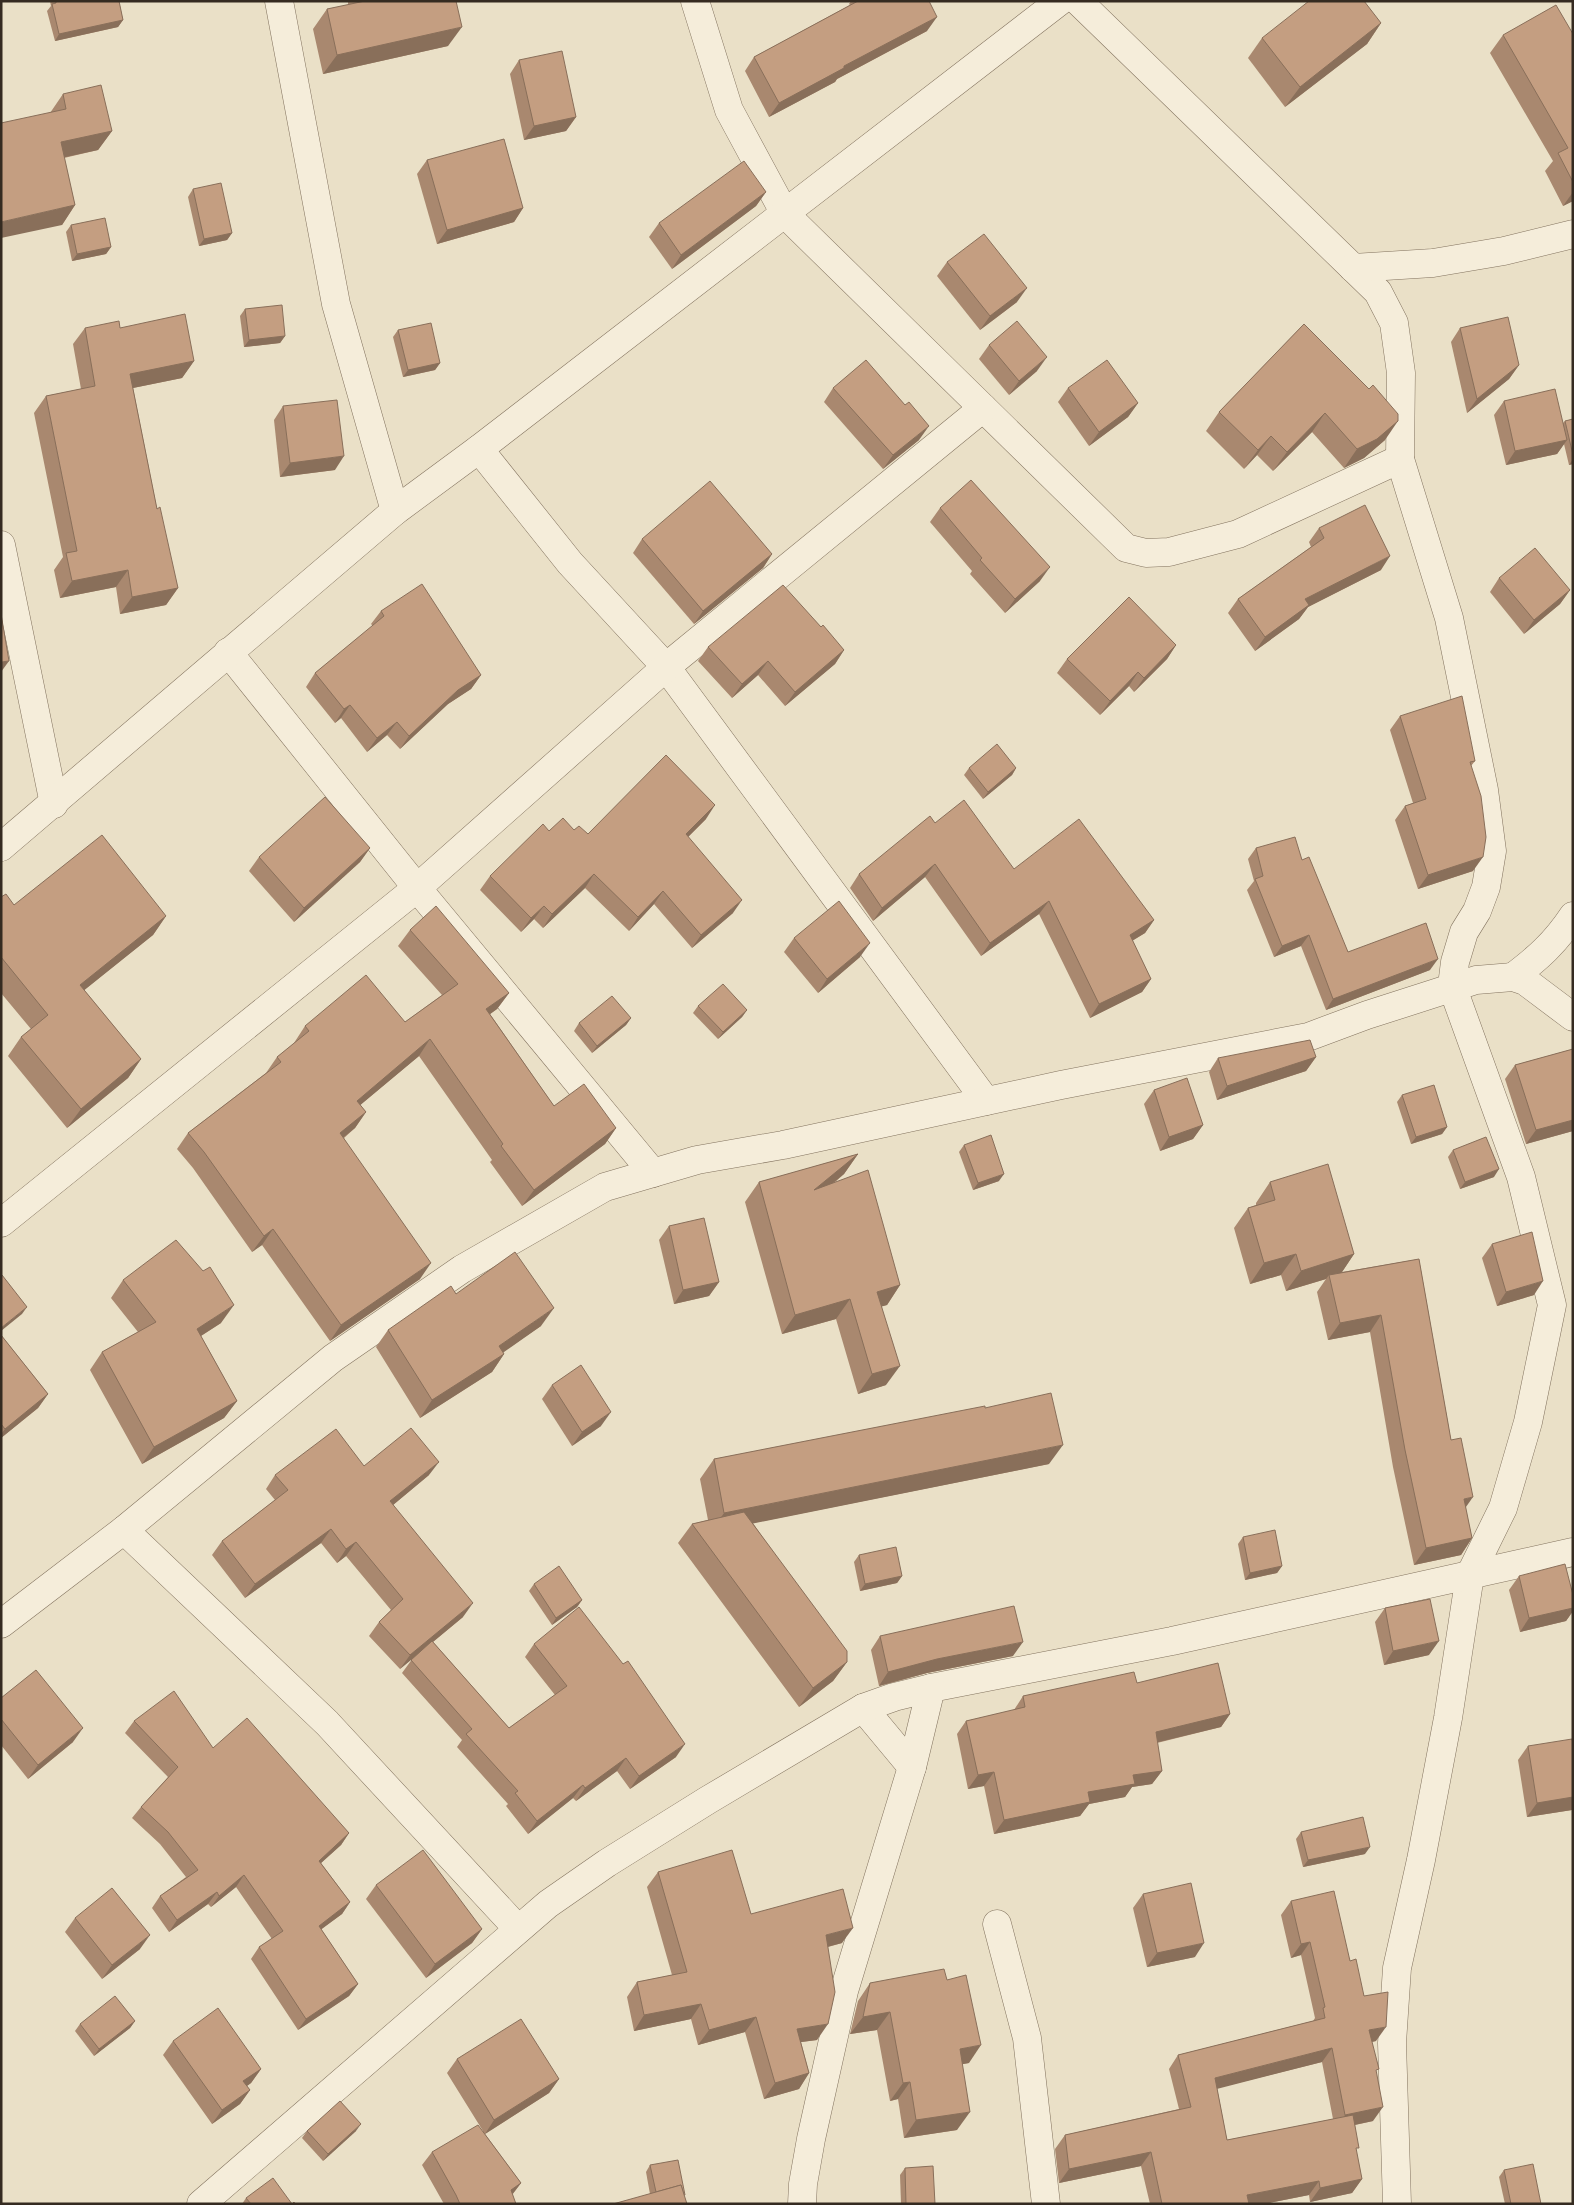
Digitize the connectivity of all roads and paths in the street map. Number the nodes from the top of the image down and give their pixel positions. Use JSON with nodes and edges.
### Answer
{"nodes":[{"id":1,"x":279,"y":1,"type":"edge"},
{"id":2,"x":695,"y":1,"type":"edge"},
{"id":3,"x":1060,"y":1,"type":"edge"},
{"id":4,"x":1078,"y":1,"type":"edge"},
{"id":5,"x":785,"y":214,"type":"junction"},
{"id":6,"x":1573,"y":234,"type":"edge"},
{"id":7,"x":1352,"y":268,"type":"junction"},
{"id":8,"x":983,"y":408,"type":"junction"},
{"id":9,"x":480,"y":449,"type":"junction"},
{"id":10,"x":1400,"y":459,"type":"junction"},
{"id":11,"x":395,"y":511,"type":"junction"},
{"id":12,"x":1,"y":545,"type":"edge"},
{"id":13,"x":228,"y":652,"type":"junction"},
{"id":14,"x":666,"y":667,"type":"junction"},
{"id":15,"x":54,"y":804,"type":"junction"},
{"id":16,"x":1,"y":847,"type":"edge"},
{"id":17,"x":417,"y":888,"type":"junction"},
{"id":18,"x":1573,"y":916,"type":"edge"},
{"id":19,"x":1513,"y":977,"type":"junction"},
{"id":20,"x":1452,"y":986,"type":"junction"},
{"id":21,"x":1573,"y":1017,"type":"edge"},
{"id":22,"x":986,"y":1100,"type":"junction"},
{"id":23,"x":653,"y":1173,"type":"junction"},
{"id":24,"x":1,"y":1223,"type":"edge"},
{"id":25,"x":124,"y":1530,"type":"junction"},
{"id":26,"x":1573,"y":1552,"type":"edge"},
{"id":27,"x":1470,"y":1575,"type":"junction"},
{"id":28,"x":1,"y":1624,"type":"edge"},
{"id":29,"x":931,"y":1688,"type":"junction"},
{"id":30,"x":863,"y":1708,"type":"junction"},
{"id":31,"x":912,"y":1767,"type":"junction"},
{"id":32,"x":997,"y":1924,"type":"dead end"},
{"id":33,"x":518,"y":1928,"type":"junction"},
{"id":34,"x":201,"y":2204,"type":"edge"},
{"id":35,"x":802,"y":2204,"type":"edge"},
{"id":36,"x":1046,"y":2204,"type":"edge"},
{"id":37,"x":1397,"y":2204,"type":"edge"}],
"edges":[{"from":1,"to":11,"type":"street"},
{"from":2,"to":5,"type":"street"},
{"from":3,"to":5,"type":"street"},
{"from":4,"to":7,"type":"street"},
{"from":5,"to":8,"type":"street"},
{"from":5,"to":9,"type":"street"},
{"from":6,"to":7,"type":"street"},
{"from":7,"to":10,"type":"street"},
{"from":8,"to":10,"type":"street"},
{"from":8,"to":14,"type":"street"},
{"from":9,"to":11,"type":"street"},
{"from":9,"to":14,"type":"street"},
{"from":10,"to":20,"type":"street"},
{"from":11,"to":13,"type":"street"},
{"from":12,"to":15,"type":"street"},
{"from":13,"to":15,"type":"street"},
{"from":13,"to":17,"type":"street"},
{"from":14,"to":17,"type":"street"},
{"from":14,"to":22,"type":"street"},
{"from":15,"to":16,"type":"street"},
{"from":17,"to":23,"type":"street"},
{"from":17,"to":24,"type":"street"},
{"from":18,"to":19,"type":"street"},
{"from":19,"to":20,"type":"street"},
{"from":19,"to":21,"type":"street"},
{"from":20,"to":22,"type":"street"},
{"from":20,"to":27,"type":"street"},
{"from":22,"to":23,"type":"street"},
{"from":23,"to":25,"type":"street"},
{"from":25,"to":28,"type":"street"},
{"from":25,"to":33,"type":"street"},
{"from":26,"to":27,"type":"street"},
{"from":27,"to":29,"type":"street"},
{"from":27,"to":37,"type":"street"},
{"from":29,"to":30,"type":"street"},
{"from":29,"to":31,"type":"street"},
{"from":30,"to":31,"type":"street"},
{"from":30,"to":33,"type":"street"},
{"from":31,"to":35,"type":"street"},
{"from":32,"to":36,"type":"street"},
{"from":33,"to":34,"type":"street"}]}
